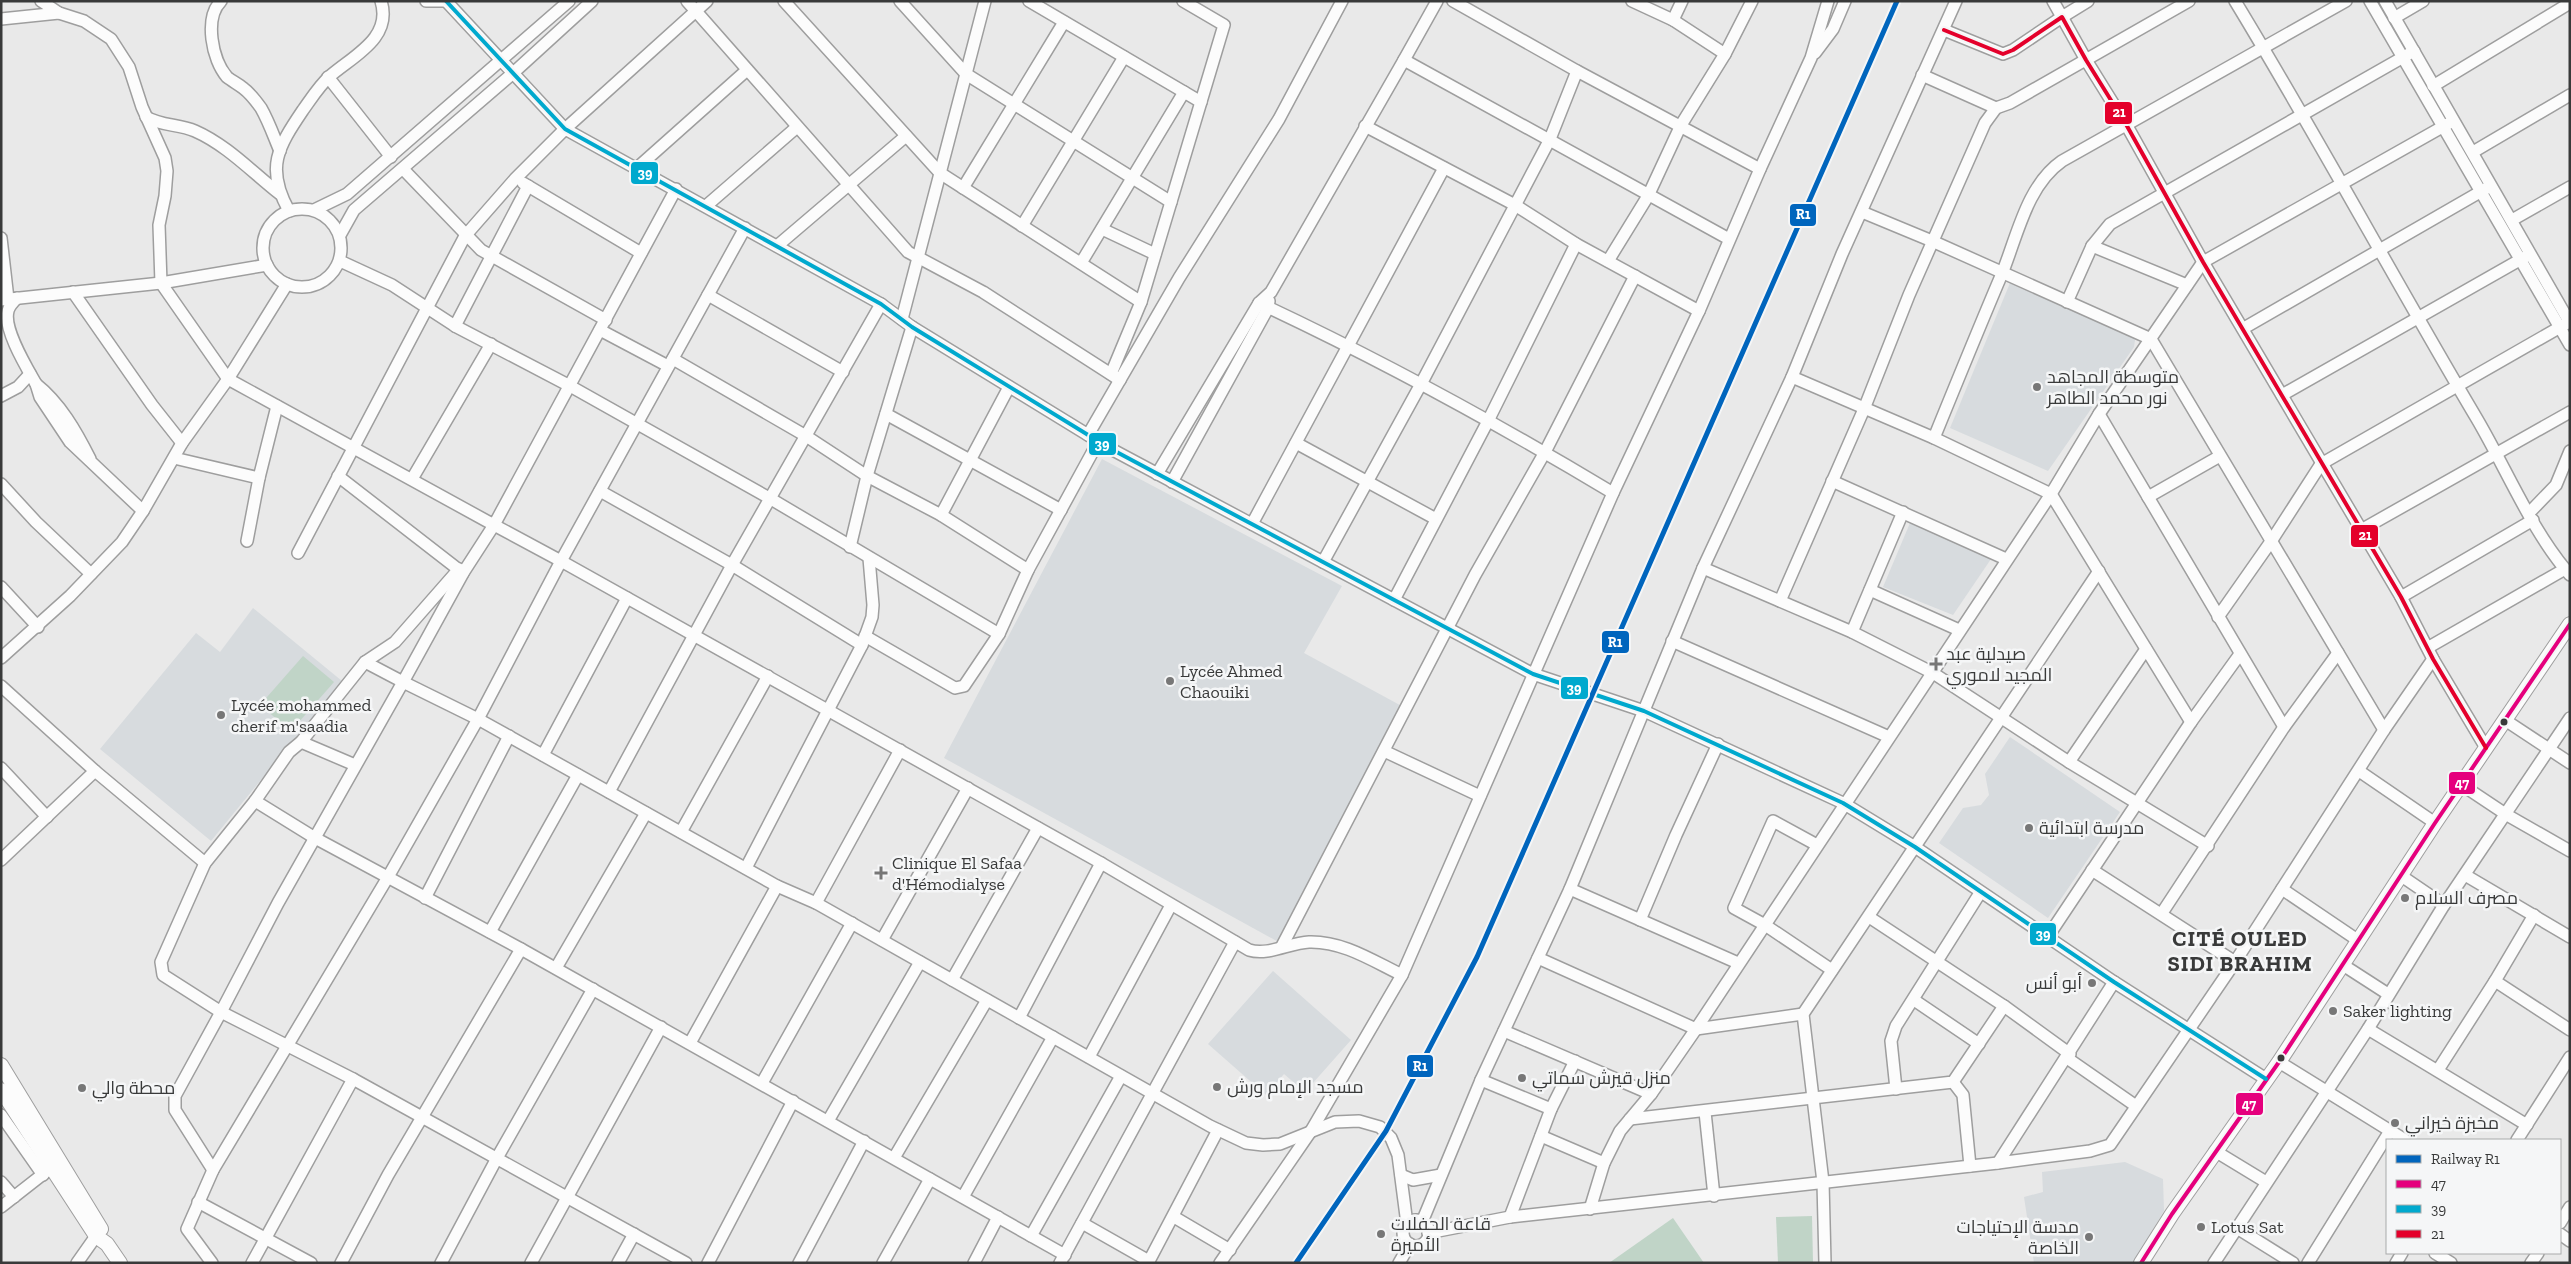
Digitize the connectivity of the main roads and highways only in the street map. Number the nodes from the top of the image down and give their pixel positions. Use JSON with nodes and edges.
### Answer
{"nodes":[{"id":1,"x":2570,"y":624,"type":"edge"},
{"id":2,"x":1,"y":1065,"type":"edge"},
{"id":3,"x":1,"y":1090,"type":"edge"},
{"id":4,"x":101,"y":1240,"type":"junction"},
{"id":5,"x":120,"y":1263,"type":"edge"},
{"id":6,"x":2141,"y":1263,"type":"edge"}],
"edges":[{"from":1,"to":6,"type":"main road"},
{"from":2,"to":4,"type":"main road"},
{"from":3,"to":4,"type":"main road"},
{"from":4,"to":5,"type":"main road"}]}
